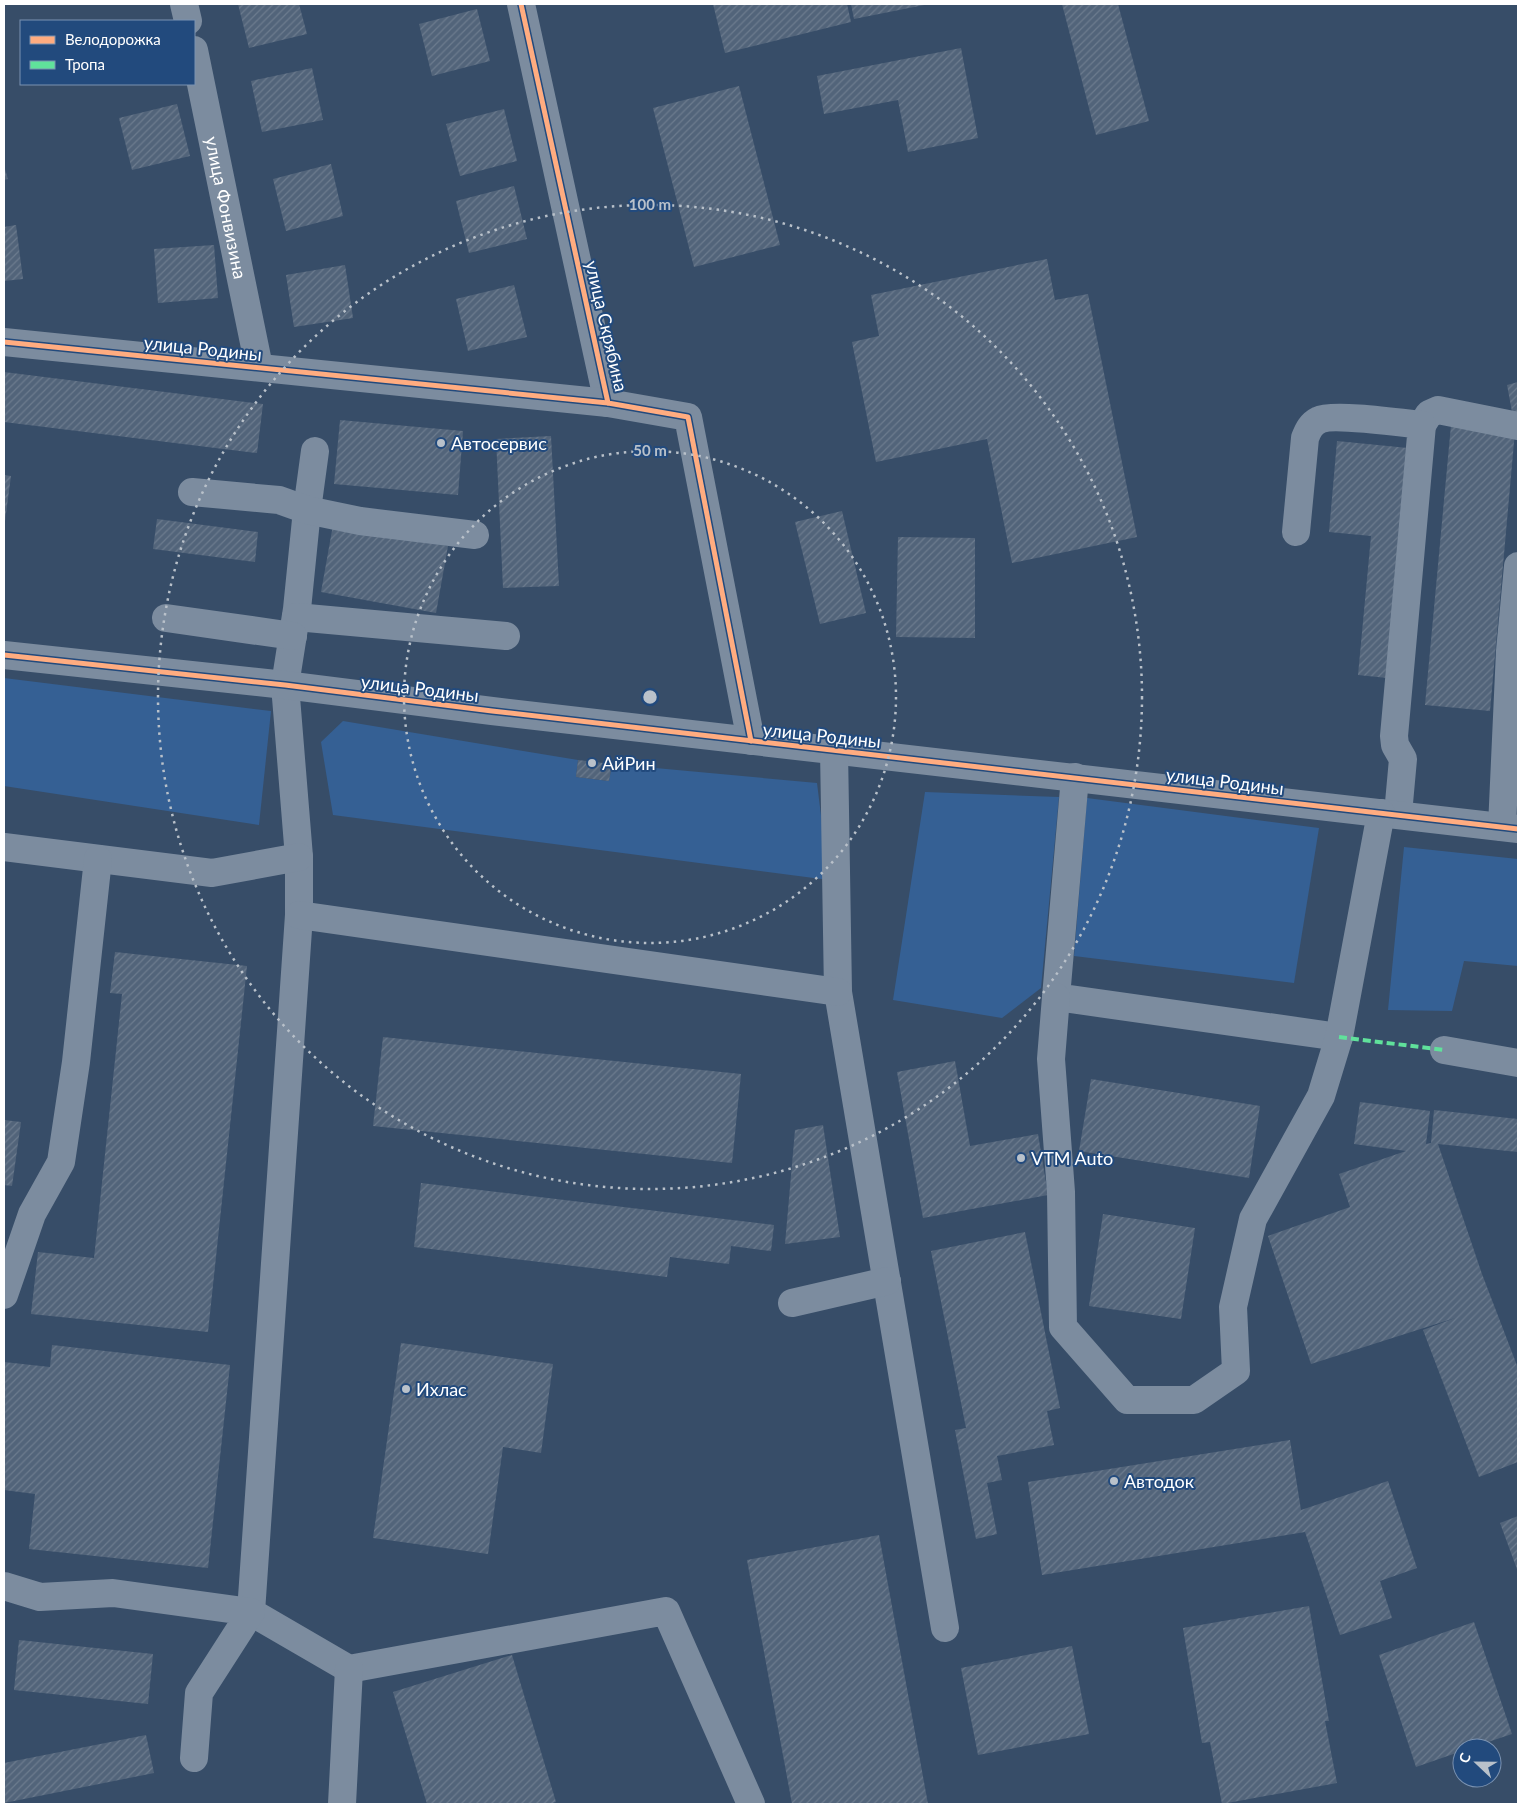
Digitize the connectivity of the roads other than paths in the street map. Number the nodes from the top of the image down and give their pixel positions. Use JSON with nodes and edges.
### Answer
{"nodes":[{"id":1,"x":184,"y":4,"type":"edge"},
{"id":2,"x":521,"y":4,"type":"edge"},
{"id":3,"x":188,"y":20,"type":"edge"},
{"id":4,"x":195,"y":55,"type":"edge"},
{"id":5,"x":4,"y":342,"type":"edge"},
{"id":6,"x":259,"y":367,"type":"junction"},
{"id":7,"x":608,"y":403,"type":"junction"},
{"id":8,"x":1422,"y":425,"type":"junction"},
{"id":9,"x":1518,"y":426,"type":"edge"},
{"id":10,"x":314,"y":451,"type":"dead end"},
{"id":11,"x":192,"y":492,"type":"dead end"},
{"id":12,"x":307,"y":510,"type":"junction"},
{"id":13,"x":1296,"y":532,"type":"dead end"},
{"id":14,"x":475,"y":535,"type":"dead end"},
{"id":15,"x":1518,"y":566,"type":"edge"},
{"id":16,"x":166,"y":618,"type":"dead end"},
{"id":17,"x":295,"y":627,"type":"junction"},
{"id":18,"x":506,"y":636,"type":"dead end"},
{"id":19,"x":4,"y":655,"type":"edge"},
{"id":20,"x":285,"y":685,"type":"junction"},
{"id":21,"x":751,"y":741,"type":"junction"},
{"id":22,"x":834,"y":750,"type":"junction"},
{"id":23,"x":1075,"y":778,"type":"junction"},
{"id":24,"x":1390,"y":814,"type":"junction"},
{"id":25,"x":1510,"y":828,"type":"edge"},
{"id":26,"x":4,"y":847,"type":"edge"},
{"id":27,"x":298,"y":856,"type":"junction"},
{"id":28,"x":98,"y":859,"type":"junction"},
{"id":29,"x":298,"y":915,"type":"junction"},
{"id":30,"x":838,"y":992,"type":"junction"},
{"id":31,"x":1056,"y":997,"type":"junction"},
{"id":32,"x":1339,"y":1037,"type":"junction"},
{"id":33,"x":1444,"y":1050,"type":"dead end"},
{"id":34,"x":1518,"y":1063,"type":"edge"},
{"id":35,"x":887,"y":1281,"type":"junction"},
{"id":36,"x":4,"y":1295,"type":"edge"},
{"id":37,"x":792,"y":1303,"type":"dead end"},
{"id":38,"x":4,"y":1586,"type":"edge"},
{"id":39,"x":251,"y":1612,"type":"junction"},
{"id":40,"x":946,"y":1628,"type":"dead end"},
{"id":41,"x":349,"y":1669,"type":"junction"},
{"id":42,"x":194,"y":1758,"type":"dead end"},
{"id":43,"x":342,"y":1804,"type":"edge"},
{"id":44,"x":751,"y":1804,"type":"edge"}],
"edges":[{"from":1,"to":3,"type":"street"},
{"from":2,"to":7,"type":"street","name":"улица Скрябина"},
{"from":4,"to":6,"type":"street","name":"улица Фонвизина"},
{"from":5,"to":6,"type":"street","name":"улица Родины"},
{"from":6,"to":7,"type":"street","name":"улица Родины"},
{"from":7,"to":21,"type":"street","name":"улица Скрябина"},
{"from":8,"to":9,"type":"street"},
{"from":8,"to":13,"type":"street"},
{"from":8,"to":24,"type":"street"},
{"from":10,"to":12,"type":"street"},
{"from":11,"to":12,"type":"street"},
{"from":12,"to":14,"type":"street"},
{"from":12,"to":17,"type":"street"},
{"from":15,"to":25,"type":"street"},
{"from":16,"to":17,"type":"street"},
{"from":17,"to":18,"type":"street"},
{"from":17,"to":20,"type":"street"},
{"from":19,"to":20,"type":"street","name":"улица Родины"},
{"from":20,"to":21,"type":"street","name":"улица Родины"},
{"from":20,"to":27,"type":"street"},
{"from":21,"to":22,"type":"street","name":"улица Родины"},
{"from":22,"to":23,"type":"street","name":"улица Родины"},
{"from":22,"to":30,"type":"street"},
{"from":23,"to":24,"type":"street","name":"улица Родины"},
{"from":23,"to":31,"type":"street"},
{"from":24,"to":25,"type":"street","name":"улица Родины"},
{"from":24,"to":32,"type":"street"},
{"from":26,"to":28,"type":"street"},
{"from":27,"to":28,"type":"street"},
{"from":27,"to":29,"type":"street"},
{"from":28,"to":36,"type":"street"},
{"from":29,"to":30,"type":"street"},
{"from":29,"to":39,"type":"street"},
{"from":30,"to":35,"type":"street"},
{"from":31,"to":32,"type":"street"},
{"from":31,"to":32,"type":"street"},
{"from":33,"to":34,"type":"street"},
{"from":35,"to":37,"type":"street"},
{"from":35,"to":40,"type":"street"},
{"from":38,"to":39,"type":"street"},
{"from":39,"to":41,"type":"street"},
{"from":39,"to":42,"type":"street"},
{"from":41,"to":43,"type":"street"},
{"from":41,"to":44,"type":"street"}]}
